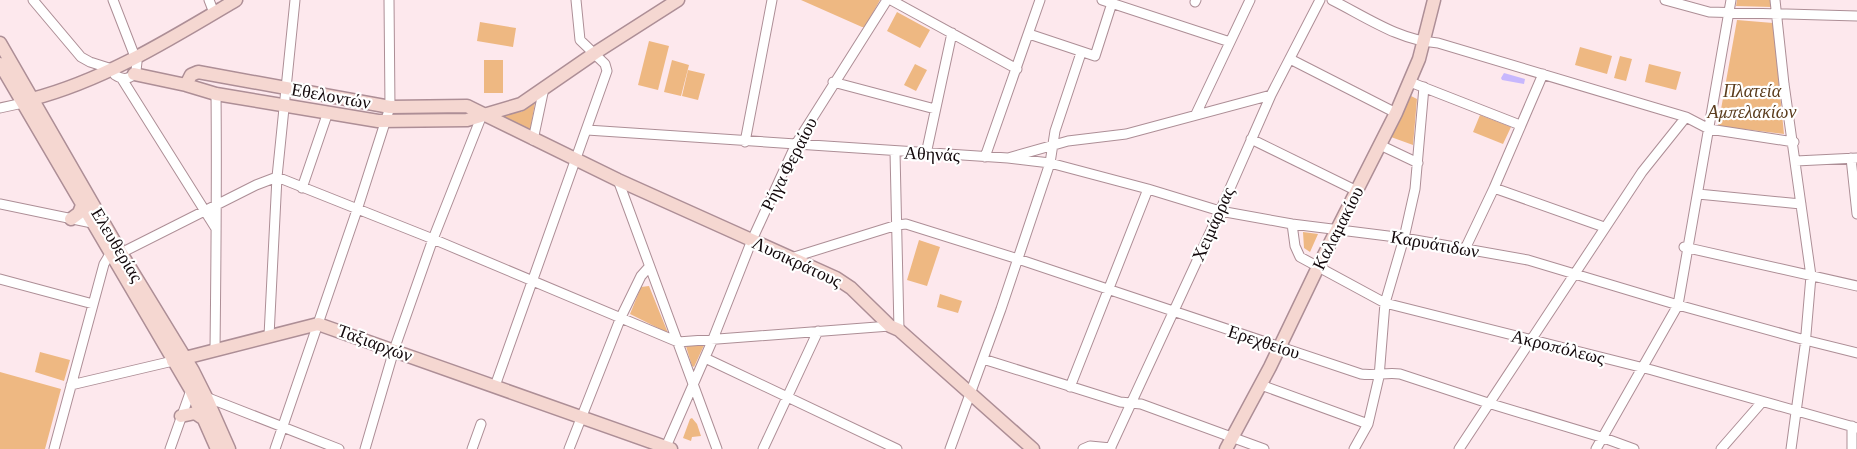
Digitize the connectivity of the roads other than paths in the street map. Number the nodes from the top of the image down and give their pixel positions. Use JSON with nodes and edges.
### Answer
{"nodes":[{"id":1,"x":33,"y":0,"type":"edge"},
{"id":2,"x":113,"y":0,"type":"edge"},
{"id":3,"x":209,"y":0,"type":"edge"},
{"id":4,"x":236,"y":0,"type":"edge"},
{"id":5,"x":295,"y":0,"type":"edge"},
{"id":6,"x":390,"y":0,"type":"edge"},
{"id":7,"x":576,"y":0,"type":"edge"},
{"id":8,"x":678,"y":0,"type":"edge"},
{"id":9,"x":772,"y":0,"type":"edge"},
{"id":10,"x":887,"y":0,"type":"edge"},
{"id":11,"x":891,"y":0,"type":"edge"},
{"id":12,"x":1040,"y":0,"type":"edge"},
{"id":13,"x":1250,"y":0,"type":"edge"},
{"id":14,"x":1320,"y":0,"type":"edge"},
{"id":15,"x":1332,"y":0,"type":"edge"},
{"id":16,"x":1434,"y":0,"type":"edge"},
{"id":17,"x":1665,"y":0,"type":"edge"},
{"id":18,"x":1731,"y":0,"type":"edge"},
{"id":19,"x":1775,"y":0,"type":"edge"},
{"id":20,"x":1108,"y":1,"type":"edge"},
{"id":21,"x":1729,"y":12,"type":"junction"},
{"id":22,"x":214,"y":13,"type":"junction"},
{"id":23,"x":1777,"y":14,"type":"junction"},
{"id":24,"x":1857,"y":16,"type":"edge"},
{"id":25,"x":952,"y":33,"type":"junction"},
{"id":26,"x":1029,"y":34,"type":"junction"},
{"id":27,"x":1230,"y":42,"type":"junction"},
{"id":28,"x":1424,"y":42,"type":"junction"},
{"id":29,"x":0,"y":43,"type":"edge"},
{"id":30,"x":1081,"y":52,"type":"junction"},
{"id":31,"x":594,"y":53,"type":"junction"},
{"id":32,"x":134,"y":58,"type":"junction"},
{"id":33,"x":1290,"y":59,"type":"junction"},
{"id":34,"x":0,"y":64,"type":"edge"},
{"id":35,"x":112,"y":68,"type":"junction"},
{"id":36,"x":1016,"y":69,"type":"junction"},
{"id":37,"x":1543,"y":74,"type":"junction"},
{"id":38,"x":128,"y":77,"type":"junction"},
{"id":39,"x":833,"y":82,"type":"junction"},
{"id":40,"x":1410,"y":82,"type":"junction"},
{"id":41,"x":186,"y":85,"type":"junction"},
{"id":42,"x":1424,"y":87,"type":"junction"},
{"id":43,"x":285,"y":88,"type":"junction"},
{"id":44,"x":544,"y":88,"type":"junction"},
{"id":45,"x":216,"y":94,"type":"junction"},
{"id":46,"x":1271,"y":94,"type":"junction"},
{"id":47,"x":28,"y":101,"type":"junction"},
{"id":48,"x":284,"y":105,"type":"junction"},
{"id":49,"x":390,"y":107,"type":"junction"},
{"id":50,"x":0,"y":108,"type":"edge"},
{"id":51,"x":935,"y":109,"type":"junction"},
{"id":52,"x":328,"y":112,"type":"junction"},
{"id":53,"x":1396,"y":113,"type":"junction"},
{"id":54,"x":1196,"y":114,"type":"junction"},
{"id":55,"x":482,"y":115,"type":"junction"},
{"id":56,"x":1686,"y":118,"type":"junction"},
{"id":57,"x":385,"y":122,"type":"junction"},
{"id":58,"x":1520,"y":125,"type":"junction"},
{"id":59,"x":1709,"y":129,"type":"junction"},
{"id":60,"x":587,"y":130,"type":"junction"},
{"id":61,"x":1251,"y":139,"type":"junction"},
{"id":62,"x":534,"y":140,"type":"junction"},
{"id":63,"x":745,"y":142,"type":"junction"},
{"id":64,"x":1794,"y":142,"type":"junction"},
{"id":65,"x":796,"y":144,"type":"junction"},
{"id":66,"x":1380,"y":144,"type":"junction"},
{"id":67,"x":1052,"y":145,"type":"junction"},
{"id":68,"x":895,"y":152,"type":"junction"},
{"id":69,"x":926,"y":154,"type":"junction"},
{"id":70,"x":985,"y":157,"type":"junction"},
{"id":71,"x":1008,"y":158,"type":"junction"},
{"id":72,"x":1854,"y":158,"type":"edge"},
{"id":73,"x":576,"y":160,"type":"junction"},
{"id":74,"x":1796,"y":161,"type":"junction"},
{"id":75,"x":1050,"y":163,"type":"junction"},
{"id":76,"x":1418,"y":163,"type":"junction"},
{"id":77,"x":277,"y":178,"type":"junction"},
{"id":78,"x":618,"y":180,"type":"junction"},
{"id":79,"x":302,"y":188,"type":"junction"},
{"id":80,"x":1494,"y":188,"type":"junction"},
{"id":81,"x":1148,"y":189,"type":"junction"},
{"id":82,"x":1357,"y":191,"type":"junction"},
{"id":83,"x":1698,"y":194,"type":"junction"},
{"id":84,"x":0,"y":204,"type":"edge"},
{"id":85,"x":1801,"y":204,"type":"junction"},
{"id":86,"x":82,"y":205,"type":"junction"},
{"id":87,"x":217,"y":205,"type":"junction"},
{"id":88,"x":206,"y":210,"type":"junction"},
{"id":89,"x":357,"y":210,"type":"junction"},
{"id":90,"x":1220,"y":211,"type":"junction"},
{"id":91,"x":1857,"y":214,"type":"edge"},
{"id":92,"x":71,"y":219,"type":"junction"},
{"id":93,"x":92,"y":223,"type":"junction"},
{"id":94,"x":1292,"y":224,"type":"junction"},
{"id":95,"x":897,"y":225,"type":"junction"},
{"id":96,"x":215,"y":227,"type":"junction"},
{"id":97,"x":1604,"y":227,"type":"junction"},
{"id":98,"x":1337,"y":229,"type":"junction"},
{"id":99,"x":1404,"y":238,"type":"junction"},
{"id":100,"x":433,"y":239,"type":"junction"},
{"id":101,"x":752,"y":240,"type":"junction"},
{"id":102,"x":1686,"y":248,"type":"junction"},
{"id":103,"x":1465,"y":249,"type":"junction"},
{"id":104,"x":115,"y":253,"type":"junction"},
{"id":105,"x":792,"y":258,"type":"junction"},
{"id":106,"x":1018,"y":259,"type":"junction"},
{"id":107,"x":649,"y":267,"type":"junction"},
{"id":108,"x":1318,"y":267,"type":"junction"},
{"id":109,"x":1573,"y":274,"type":"junction"},
{"id":110,"x":1811,"y":276,"type":"junction"},
{"id":111,"x":0,"y":279,"type":"edge"},
{"id":112,"x":532,"y":281,"type":"junction"},
{"id":113,"x":1857,"y":286,"type":"edge"},
{"id":114,"x":1108,"y":290,"type":"junction"},
{"id":115,"x":1385,"y":303,"type":"junction"},
{"id":116,"x":93,"y":304,"type":"junction"},
{"id":117,"x":1678,"y":305,"type":"junction"},
{"id":118,"x":1172,"y":312,"type":"junction"},
{"id":119,"x":621,"y":317,"type":"junction"},
{"id":120,"x":318,"y":324,"type":"junction"},
{"id":121,"x":895,"y":328,"type":"junction"},
{"id":122,"x":818,"y":331,"type":"junction"},
{"id":123,"x":269,"y":336,"type":"junction"},
{"id":124,"x":713,"y":339,"type":"junction"},
{"id":125,"x":1530,"y":340,"type":"junction"},
{"id":126,"x":1805,"y":340,"type":"junction"},
{"id":127,"x":678,"y":342,"type":"junction"},
{"id":128,"x":1280,"y":347,"type":"junction"},
{"id":129,"x":215,"y":350,"type":"junction"},
{"id":130,"x":394,"y":350,"type":"junction"},
{"id":131,"x":1857,"y":353,"type":"edge"},
{"id":132,"x":704,"y":358,"type":"junction"},
{"id":133,"x":983,"y":359,"type":"junction"},
{"id":134,"x":179,"y":360,"type":"junction"},
{"id":135,"x":1642,"y":368,"type":"junction"},
{"id":136,"x":1380,"y":375,"type":"junction"},
{"id":137,"x":693,"y":382,"type":"junction"},
{"id":138,"x":71,"y":385,"type":"junction"},
{"id":139,"x":1261,"y":385,"type":"junction"},
{"id":140,"x":495,"y":386,"type":"junction"},
{"id":141,"x":1070,"y":387,"type":"junction"},
{"id":142,"x":191,"y":390,"type":"junction"},
{"id":143,"x":970,"y":393,"type":"junction"},
{"id":144,"x":206,"y":396,"type":"junction"},
{"id":145,"x":788,"y":397,"type":"junction"},
{"id":146,"x":1762,"y":402,"type":"junction"},
{"id":147,"x":1131,"y":403,"type":"junction"},
{"id":148,"x":1488,"y":403,"type":"junction"},
{"id":149,"x":229,"y":405,"type":"junction"},
{"id":150,"x":1797,"y":410,"type":"junction"},
{"id":151,"x":181,"y":416,"type":"junction"},
{"id":152,"x":582,"y":417,"type":"junction"},
{"id":153,"x":204,"y":418,"type":"junction"},
{"id":154,"x":217,"y":422,"type":"junction"},
{"id":155,"x":481,"y":424,"type":"dead end"},
{"id":156,"x":1368,"y":424,"type":"junction"},
{"id":157,"x":1855,"y":427,"type":"edge"},
{"id":158,"x":282,"y":428,"type":"junction"},
{"id":159,"x":1232,"y":437,"type":"junction"},
{"id":160,"x":1604,"y":438,"type":"junction"},
{"id":161,"x":313,"y":440,"type":"junction"},
{"id":162,"x":667,"y":448,"type":"edge"},
{"id":163,"x":1111,"y":448,"type":"edge"},
{"id":164,"x":1463,"y":448,"type":"edge"},
{"id":165,"x":54,"y":449,"type":"edge"},
{"id":166,"x":170,"y":449,"type":"edge"},
{"id":167,"x":217,"y":449,"type":"edge"},
{"id":168,"x":229,"y":449,"type":"edge"},
{"id":169,"x":275,"y":449,"type":"edge"},
{"id":170,"x":318,"y":449,"type":"edge"},
{"id":171,"x":339,"y":449,"type":"edge"},
{"id":172,"x":365,"y":449,"type":"edge"},
{"id":173,"x":472,"y":449,"type":"edge"},
{"id":174,"x":569,"y":449,"type":"edge"},
{"id":175,"x":717,"y":449,"type":"edge"},
{"id":176,"x":763,"y":449,"type":"edge"},
{"id":177,"x":897,"y":449,"type":"edge"},
{"id":178,"x":950,"y":449,"type":"edge"},
{"id":179,"x":1033,"y":449,"type":"edge"},
{"id":180,"x":1084,"y":449,"type":"edge"},
{"id":181,"x":1226,"y":449,"type":"edge"},
{"id":182,"x":1264,"y":449,"type":"edge"},
{"id":183,"x":1354,"y":449,"type":"edge"},
{"id":184,"x":1596,"y":449,"type":"edge"},
{"id":185,"x":1634,"y":449,"type":"edge"},
{"id":186,"x":1721,"y":449,"type":"edge"},
{"id":187,"x":1790,"y":449,"type":"edge"},
{"id":188,"x":1852,"y":449,"type":"edge"}],
"edges":[{"from":1,"to":35,"type":"street"},
{"from":2,"to":32,"type":"street"},
{"from":3,"to":22,"type":"street"},
{"from":4,"to":22,"type":"street"},
{"from":5,"to":43,"type":"street"},
{"from":6,"to":49,"type":"street"},
{"from":7,"to":31,"type":"street"},
{"from":8,"to":31,"type":"street","name":"Εθελοντών"},
{"from":9,"to":63,"type":"street"},
{"from":10,"to":39,"type":"street","name":"Ρήγα Φεραίου"},
{"from":11,"to":25,"type":"street"},
{"from":12,"to":26,"type":"street"},
{"from":13,"to":27,"type":"street"},
{"from":14,"to":33,"type":"street","name":"Χειμάρρας"},
{"from":15,"to":28,"type":"street"},
{"from":16,"to":28,"type":"street","name":"Καλαμακίου"},
{"from":17,"to":21,"type":"street"},
{"from":18,"to":21,"type":"street"},
{"from":19,"to":23,"type":"street"},
{"from":20,"to":27,"type":"street"},
{"from":20,"to":30,"type":"street"},
{"from":21,"to":23,"type":"street"},
{"from":21,"to":59,"type":"street"},
{"from":22,"to":32,"type":"street"},
{"from":23,"to":24,"type":"street"},
{"from":23,"to":64,"type":"street"},
{"from":25,"to":36,"type":"street"},
{"from":25,"to":51,"type":"street"},
{"from":26,"to":30,"type":"street"},
{"from":26,"to":36,"type":"street"},
{"from":27,"to":54,"type":"street"},
{"from":28,"to":37,"type":"street"},
{"from":28,"to":40,"type":"street","name":"Καλαμακίου"},
{"from":29,"to":47,"type":"street","name":"Ελευθερίας"},
{"from":30,"to":67,"type":"street"},
{"from":31,"to":44,"type":"street","name":"Εθελοντών"},
{"from":31,"to":60,"type":"street"},
{"from":32,"to":35,"type":"street"},
{"from":32,"to":38,"type":"street"},
{"from":33,"to":46,"type":"street","name":"Χειμάρρας"},
{"from":33,"to":53,"type":"street"},
{"from":34,"to":47,"type":"street","name":"Ελευθερίας"},
{"from":35,"to":38,"type":"street"},
{"from":35,"to":47,"type":"street"},
{"from":36,"to":70,"type":"street"},
{"from":37,"to":56,"type":"street"},
{"from":37,"to":58,"type":"street"},
{"from":38,"to":41,"type":"street","name":"Εθελοντών"},
{"from":38,"to":88,"type":"street"},
{"from":39,"to":51,"type":"street"},
{"from":39,"to":65,"type":"street","name":"Ρήγα Φεραίου"},
{"from":40,"to":42,"type":"street"},
{"from":40,"to":53,"type":"street","name":"Καλαμακίου"},
{"from":41,"to":43,"type":"street","name":"Εθελοντών"},
{"from":41,"to":45,"type":"street","name":"Εθελοντών"},
{"from":42,"to":58,"type":"street"},
{"from":42,"to":76,"type":"street"},
{"from":43,"to":48,"type":"street"},
{"from":43,"to":49,"type":"street","name":"Εθελοντών"},
{"from":44,"to":55,"type":"street","name":"Εθελοντών"},
{"from":44,"to":62,"type":"street"},
{"from":45,"to":48,"type":"street","name":"Εθελοντών"},
{"from":45,"to":87,"type":"street"},
{"from":46,"to":54,"type":"street","name":"Αθηνάς"},
{"from":46,"to":61,"type":"street","name":"Χειμάρρας"},
{"from":47,"to":50,"type":"street"},
{"from":47,"to":86,"type":"street","name":"Ελευθερίας"},
{"from":47,"to":104,"type":"street","name":"Ελευθερίας"},
{"from":48,"to":52,"type":"street","name":"Εθελοντών"},
{"from":48,"to":77,"type":"street"},
{"from":49,"to":55,"type":"street","name":"Εθελοντών"},
{"from":49,"to":57,"type":"street"},
{"from":51,"to":69,"type":"street"},
{"from":52,"to":57,"type":"street","name":"Εθελοντών"},
{"from":52,"to":79,"type":"street"},
{"from":53,"to":66,"type":"street","name":"Καλαμακίου"},
{"from":54,"to":67,"type":"street","name":"Αθηνάς"},
{"from":55,"to":57,"type":"street","name":"Εθελοντών"},
{"from":55,"to":62,"type":"street","name":"Εθελοντών"},
{"from":55,"to":100,"type":"street"},
{"from":56,"to":59,"type":"street"},
{"from":56,"to":97,"type":"street"},
{"from":57,"to":89,"type":"street"},
{"from":58,"to":80,"type":"street"},
{"from":59,"to":64,"type":"street"},
{"from":59,"to":83,"type":"street"},
{"from":60,"to":63,"type":"street","name":"Αθηνάς"},
{"from":60,"to":73,"type":"street"},
{"from":61,"to":82,"type":"street"},
{"from":61,"to":90,"type":"street","name":"Χειμάρρας"},
{"from":62,"to":73,"type":"street","name":"Εθελοντών"},
{"from":63,"to":65,"type":"street","name":"Αθηνάς"},
{"from":64,"to":74,"type":"street"},
{"from":65,"to":68,"type":"street","name":"Αθηνάς"},
{"from":65,"to":101,"type":"street","name":"Ρήγα Φεραίου"},
{"from":66,"to":76,"type":"street"},
{"from":66,"to":82,"type":"street","name":"Καλαμακίου"},
{"from":67,"to":71,"type":"street","name":"Αθηνάς"},
{"from":67,"to":75,"type":"street"},
{"from":68,"to":69,"type":"street","name":"Αθηνάς"},
{"from":68,"to":95,"type":"street"},
{"from":69,"to":70,"type":"street","name":"Αθηνάς"},
{"from":70,"to":71,"type":"street","name":"Αθηνάς"},
{"from":71,"to":75,"type":"street","name":"Καρυάτιδων"},
{"from":72,"to":74,"type":"street"},
{"from":72,"to":91,"type":"street"},
{"from":73,"to":78,"type":"street","name":"Λυσικράτους"},
{"from":73,"to":112,"type":"street"},
{"from":74,"to":85,"type":"street"},
{"from":75,"to":81,"type":"street","name":"Καρυάτιδων"},
{"from":75,"to":106,"type":"street"},
{"from":76,"to":99,"type":"street"},
{"from":77,"to":79,"type":"street"},
{"from":77,"to":87,"type":"street"},
{"from":77,"to":123,"type":"street"},
{"from":78,"to":101,"type":"street","name":"Λυσικράτους"},
{"from":78,"to":107,"type":"street"},
{"from":79,"to":89,"type":"street"},
{"from":80,"to":97,"type":"street"},
{"from":80,"to":103,"type":"street"},
{"from":81,"to":90,"type":"street","name":"Καρυάτιδων"},
{"from":81,"to":114,"type":"street"},
{"from":82,"to":98,"type":"street","name":"Καλαμακίου"},
{"from":83,"to":85,"type":"street"},
{"from":83,"to":102,"type":"street"},
{"from":84,"to":92,"type":"street"},
{"from":85,"to":110,"type":"street"},
{"from":86,"to":92,"type":"street"},
{"from":86,"to":93,"type":"street","name":"Ελευθερίας"},
{"from":87,"to":88,"type":"street"},
{"from":87,"to":96,"type":"street"},
{"from":88,"to":96,"type":"street"},
{"from":88,"to":104,"type":"street"},
{"from":89,"to":100,"type":"street"},
{"from":89,"to":120,"type":"street"},
{"from":90,"to":94,"type":"street","name":"Καρυάτιδων"},
{"from":90,"to":118,"type":"street","name":"Χειμάρρας"},
{"from":92,"to":93,"type":"street"},
{"from":93,"to":104,"type":"street","name":"Ελευθερίας"},
{"from":94,"to":98,"type":"street","name":"Καρυάτιδων"},
{"from":94,"to":108,"type":"street","name":"Ακροπόλεως"},
{"from":95,"to":105,"type":"street"},
{"from":95,"to":106,"type":"street","name":"Ερεχθείου"},
{"from":95,"to":121,"type":"street"},
{"from":96,"to":129,"type":"street"},
{"from":97,"to":109,"type":"street"},
{"from":98,"to":99,"type":"street","name":"Καρυάτιδων"},
{"from":98,"to":108,"type":"street","name":"Καλαμακίου"},
{"from":99,"to":103,"type":"street","name":"Καρυάτιδων"},
{"from":99,"to":115,"type":"street"},
{"from":100,"to":112,"type":"street"},
{"from":100,"to":130,"type":"street"},
{"from":101,"to":105,"type":"street","name":"Λυσικράτους"},
{"from":101,"to":124,"type":"street","name":"Ρήγα Φεραίου"},
{"from":102,"to":110,"type":"street"},
{"from":102,"to":117,"type":"street"},
{"from":103,"to":109,"type":"street","name":"Καρυάτιδων"},
{"from":104,"to":116,"type":"street"},
{"from":104,"to":134,"type":"street","name":"Ελευθερίας"},
{"from":105,"to":121,"type":"street","name":"Λυσικράτους"},
{"from":106,"to":114,"type":"street","name":"Ερεχθείου"},
{"from":106,"to":133,"type":"street"},
{"from":107,"to":119,"type":"street"},
{"from":107,"to":127,"type":"street"},
{"from":108,"to":115,"type":"street","name":"Ακροπόλεως"},
{"from":108,"to":128,"type":"street","name":"Καλαμακίου"},
{"from":109,"to":117,"type":"street","name":"Καρυάτιδων"},
{"from":109,"to":125,"type":"street"},
{"from":110,"to":113,"type":"street"},
{"from":110,"to":126,"type":"street"},
{"from":111,"to":116,"type":"street"},
{"from":112,"to":119,"type":"street"},
{"from":112,"to":140,"type":"street"},
{"from":114,"to":118,"type":"street","name":"Ερεχθείου"},
{"from":114,"to":141,"type":"street"},
{"from":115,"to":125,"type":"street","name":"Ακροπόλεως"},
{"from":115,"to":136,"type":"street"},
{"from":116,"to":138,"type":"street"},
{"from":117,"to":126,"type":"street","name":"Καρυάτιδων"},
{"from":117,"to":135,"type":"street"},
{"from":118,"to":128,"type":"street","name":"Ερεχθείου"},
{"from":118,"to":147,"type":"street","name":"Χειμάρρας"},
{"from":119,"to":127,"type":"street"},
{"from":119,"to":152,"type":"street"},
{"from":120,"to":123,"type":"street","name":"Ταξιαρχών"},
{"from":120,"to":130,"type":"street","name":"Ταξιαρχών"},
{"from":120,"to":158,"type":"street"},
{"from":121,"to":122,"type":"street"},
{"from":121,"to":143,"type":"street","name":"Λυσικράτους"},
{"from":122,"to":124,"type":"street"},
{"from":122,"to":145,"type":"street"},
{"from":123,"to":129,"type":"street","name":"Ταξιαρχών"},
{"from":124,"to":127,"type":"street"},
{"from":124,"to":132,"type":"street","name":"Ρήγα Φεραίου"},
{"from":125,"to":135,"type":"street","name":"Ακροπόλεως"},
{"from":125,"to":148,"type":"street"},
{"from":126,"to":131,"type":"street","name":"Καρυάτιδων"},
{"from":126,"to":150,"type":"street"},
{"from":127,"to":137,"type":"street"},
{"from":128,"to":136,"type":"street","name":"Ερεχθείου"},
{"from":128,"to":139,"type":"street","name":"Καλαμακίου"},
{"from":129,"to":134,"type":"street","name":"Ταξιαρχών"},
{"from":130,"to":140,"type":"street","name":"Ταξιαρχών"},
{"from":130,"to":172,"type":"street"},
{"from":132,"to":137,"type":"street","name":"Ρήγα Φεραίου"},
{"from":132,"to":145,"type":"street"},
{"from":133,"to":141,"type":"street"},
{"from":133,"to":143,"type":"street"},
{"from":134,"to":138,"type":"street","name":"Ταξιαρχών"},
{"from":134,"to":142,"type":"street","name":"Ελευθερίας"},
{"from":134,"to":144,"type":"street","name":"Ελευθερίας"},
{"from":135,"to":146,"type":"street","name":"Ακροπόλεως"},
{"from":135,"to":160,"type":"street"},
{"from":136,"to":148,"type":"street","name":"Ερεχθείου"},
{"from":136,"to":156,"type":"street"},
{"from":137,"to":162,"type":"street","name":"Ρήγα Φεραίου"},
{"from":137,"to":175,"type":"street"},
{"from":138,"to":165,"type":"street"},
{"from":139,"to":156,"type":"street"},
{"from":139,"to":159,"type":"street","name":"Καλαμακίου"},
{"from":140,"to":152,"type":"street","name":"Ταξιαρχών"},
{"from":141,"to":147,"type":"street"},
{"from":142,"to":151,"type":"street"},
{"from":142,"to":153,"type":"street","name":"Ελευθερίας"},
{"from":143,"to":178,"type":"street"},
{"from":143,"to":179,"type":"street","name":"Λυσικράτους"},
{"from":144,"to":149,"type":"street"},
{"from":144,"to":154,"type":"street","name":"Ελευθερίας"},
{"from":145,"to":176,"type":"street"},
{"from":145,"to":177,"type":"street"},
{"from":146,"to":150,"type":"street","name":"Ακροπόλεως"},
{"from":146,"to":186,"type":"street"},
{"from":147,"to":159,"type":"street"},
{"from":147,"to":163,"type":"street","name":"Χειμάρρας"},
{"from":148,"to":160,"type":"street","name":"Ερεχθείου"},
{"from":148,"to":164,"type":"street"},
{"from":149,"to":154,"type":"street"},
{"from":149,"to":158,"type":"street"},
{"from":150,"to":157,"type":"street","name":"Ακροπόλεως"},
{"from":150,"to":187,"type":"street"},
{"from":151,"to":153,"type":"street"},
{"from":151,"to":166,"type":"street"},
{"from":152,"to":162,"type":"street","name":"Ταξιαρχών"},
{"from":152,"to":174,"type":"street"},
{"from":153,"to":167,"type":"street","name":"Ελευθερίας"},
{"from":154,"to":168,"type":"street","name":"Ελευθερίας"},
{"from":155,"to":173,"type":"street"},
{"from":156,"to":183,"type":"street"},
{"from":157,"to":188,"type":"street"},
{"from":158,"to":161,"type":"street"},
{"from":158,"to":169,"type":"street"},
{"from":159,"to":181,"type":"street","name":"Καλαμακίου"},
{"from":159,"to":182,"type":"street"},
{"from":160,"to":184,"type":"street"},
{"from":160,"to":185,"type":"street","name":"Ερεχθείου"},
{"from":161,"to":170,"type":"street"},
{"from":161,"to":171,"type":"street"},
{"from":163,"to":180,"type":"street"}]}
